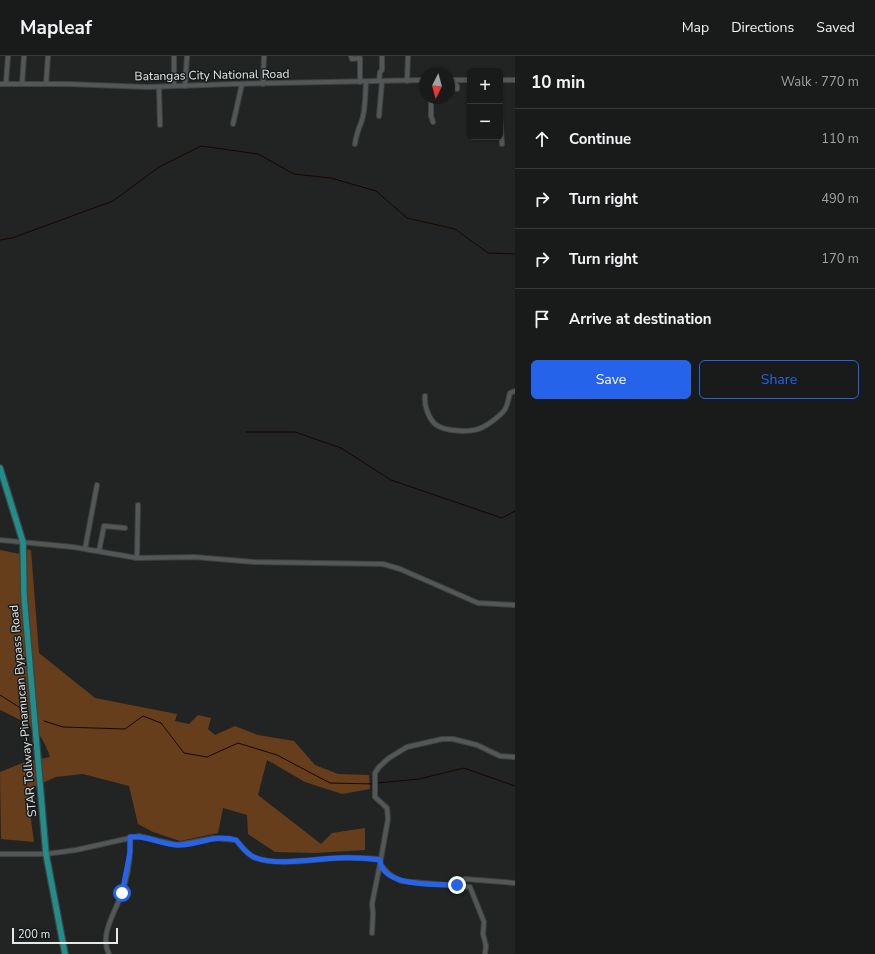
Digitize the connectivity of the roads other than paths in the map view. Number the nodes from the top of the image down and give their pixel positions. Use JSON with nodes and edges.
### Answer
{"nodes":[{"id":1,"x":8,"y":56,"type":"edge"},
{"id":2,"x":24,"y":56,"type":"edge"},
{"id":3,"x":48,"y":56,"type":"edge"},
{"id":4,"x":174,"y":56,"type":"edge"},
{"id":5,"x":187,"y":56,"type":"edge"},
{"id":6,"x":264,"y":56,"type":"edge"},
{"id":7,"x":351,"y":56,"type":"edge"},
{"id":8,"x":382,"y":56,"type":"edge"},
{"id":9,"x":408,"y":56,"type":"edge"},
{"id":10,"x":419,"y":80,"type":"edge"},
{"id":11,"x":455,"y":80,"type":"edge"},
{"id":12,"x":467,"y":80,"type":"edge"},
{"id":13,"x":503,"y":80,"type":"edge"},
{"id":14,"x":515,"y":80,"type":"edge"},
{"id":15,"x":381,"y":81,"type":"junction"},
{"id":16,"x":407,"y":81,"type":"junction"},
{"id":17,"x":360,"y":82,"type":"junction"},
{"id":18,"x":366,"y":82,"type":"junction"},
{"id":19,"x":6,"y":83,"type":"junction"},
{"id":20,"x":0,"y":84,"type":"edge"},
{"id":21,"x":22,"y":84,"type":"junction"},
{"id":22,"x":46,"y":84,"type":"junction"},
{"id":23,"x":242,"y":84,"type":"junction"},
{"id":24,"x":263,"y":84,"type":"junction"},
{"id":25,"x":455,"y":84,"type":"edge"},
{"id":26,"x":174,"y":86,"type":"junction"},
{"id":27,"x":185,"y":86,"type":"junction"},
{"id":28,"x":159,"y":87,"type":"junction"},
{"id":29,"x":457,"y":89,"type":"dead end"},
{"id":30,"x":431,"y":104,"type":"edge"},
{"id":31,"x":379,"y":116,"type":"dead end"},
{"id":32,"x":433,"y":122,"type":"dead end"},
{"id":33,"x":233,"y":124,"type":"dead end"},
{"id":34,"x":160,"y":125,"type":"dead end"},
{"id":35,"x":502,"y":140,"type":"edge"},
{"id":36,"x":355,"y":144,"type":"dead end"},
{"id":37,"x":502,"y":144,"type":"dead end"},
{"id":38,"x":515,"y":391,"type":"edge"},
{"id":39,"x":425,"y":396,"type":"dead end"},
{"id":40,"x":0,"y":468,"type":"edge"},
{"id":41,"x":97,"y":485,"type":"dead end"},
{"id":42,"x":138,"y":505,"type":"dead end"},
{"id":43,"x":125,"y":528,"type":"dead end"},
{"id":44,"x":0,"y":540,"type":"edge"},
{"id":45,"x":23,"y":542,"type":"junction"},
{"id":46,"x":85,"y":549,"type":"junction"},
{"id":47,"x":99,"y":551,"type":"junction"},
{"id":48,"x":137,"y":558,"type":"junction"},
{"id":49,"x":515,"y":605,"type":"edge"},
{"id":50,"x":515,"y":757,"type":"edge"},
{"id":51,"x":130,"y":837,"type":"junction"},
{"id":52,"x":0,"y":854,"type":"edge"},
{"id":53,"x":46,"y":854,"type":"junction"},
{"id":54,"x":380,"y":862,"type":"junction"},
{"id":55,"x":515,"y":883,"type":"edge"},
{"id":56,"x":457,"y":885,"type":"junction"},
{"id":57,"x":372,"y":932,"type":"dead end"},
{"id":58,"x":65,"y":954,"type":"edge"},
{"id":59,"x":109,"y":954,"type":"edge"},
{"id":60,"x":485,"y":954,"type":"edge"}],
"edges":[{"from":1,"to":19,"type":"street"},
{"from":2,"to":21,"type":"street"},
{"from":3,"to":22,"type":"street"},
{"from":4,"to":26,"type":"street"},
{"from":5,"to":27,"type":"street"},
{"from":6,"to":24,"type":"street"},
{"from":7,"to":17,"type":"street"},
{"from":8,"to":15,"type":"street"},
{"from":9,"to":16,"type":"street"},
{"from":10,"to":16,"type":"street","name":"Batangas City National Road"},
{"from":11,"to":12,"type":"street"},
{"from":13,"to":14,"type":"street"},
{"from":15,"to":16,"type":"street","name":"Batangas City National Road"},
{"from":15,"to":18,"type":"street","name":"Batangas City National Road"},
{"from":15,"to":31,"type":"street"},
{"from":17,"to":18,"type":"street","name":"Batangas City National Road"},
{"from":17,"to":24,"type":"street","name":"Batangas City National Road"},
{"from":18,"to":36,"type":"street"},
{"from":19,"to":20,"type":"street","name":"Batangas City National Road"},
{"from":19,"to":21,"type":"street","name":"Batangas City National Road"},
{"from":21,"to":22,"type":"street","name":"Batangas City National Road"},
{"from":22,"to":28,"type":"street","name":"Batangas City National Road"},
{"from":23,"to":24,"type":"street","name":"Batangas City National Road"},
{"from":23,"to":27,"type":"street","name":"Batangas City National Road"},
{"from":23,"to":33,"type":"street"},
{"from":25,"to":29,"type":"street"},
{"from":26,"to":27,"type":"street","name":"Batangas City National Road"},
{"from":26,"to":28,"type":"street","name":"Batangas City National Road"},
{"from":28,"to":34,"type":"street"},
{"from":30,"to":32,"type":"street"},
{"from":35,"to":37,"type":"street"},
{"from":38,"to":39,"type":"street"},
{"from":40,"to":45,"type":"main road","name":"STAR Tollway-Pinamucan Bypass Road"},
{"from":41,"to":46,"type":"street"},
{"from":42,"to":48,"type":"street"},
{"from":43,"to":47,"type":"street"},
{"from":44,"to":45,"type":"street"},
{"from":45,"to":46,"type":"street"},
{"from":45,"to":53,"type":"main road","name":"STAR Tollway-Pinamucan Bypass Road"},
{"from":46,"to":47,"type":"street"},
{"from":47,"to":48,"type":"street"},
{"from":48,"to":49,"type":"street"},
{"from":50,"to":54,"type":"street"},
{"from":51,"to":53,"type":"street"},
{"from":51,"to":54,"type":"street"},
{"from":51,"to":59,"type":"street"},
{"from":52,"to":53,"type":"street"},
{"from":53,"to":58,"type":"main road","name":"STAR Tollway-Pinamucan Bypass Road"},
{"from":54,"to":56,"type":"street"},
{"from":54,"to":57,"type":"street"},
{"from":55,"to":56,"type":"street"},
{"from":56,"to":60,"type":"street"}]}
